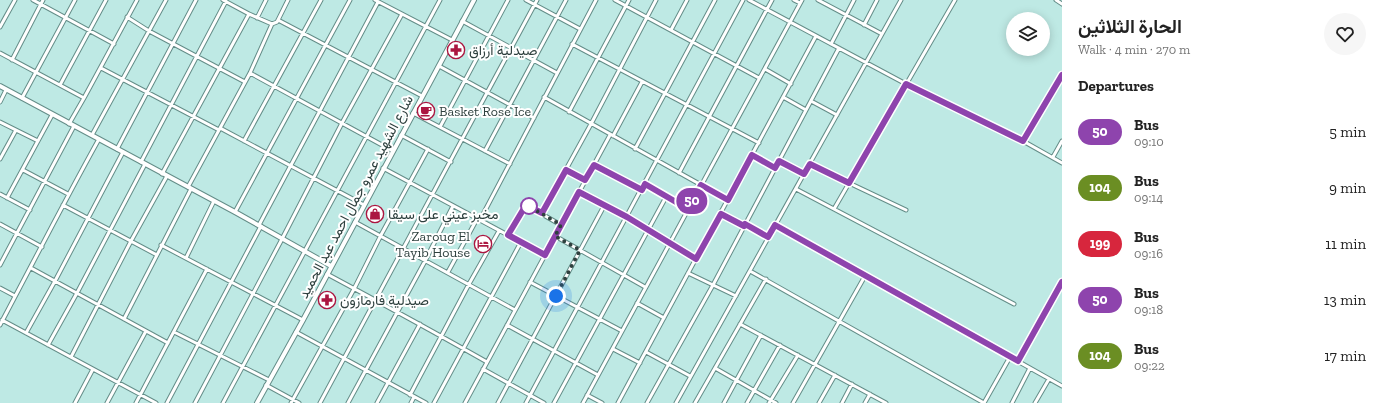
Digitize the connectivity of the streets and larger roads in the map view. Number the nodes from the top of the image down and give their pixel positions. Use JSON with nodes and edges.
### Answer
{"nodes":[{"id":1,"x":15,"y":0,"type":"edge"},
{"id":2,"x":33,"y":0,"type":"edge"},
{"id":3,"x":44,"y":0,"type":"edge"},
{"id":4,"x":75,"y":0,"type":"edge"},
{"id":5,"x":106,"y":0,"type":"edge"},
{"id":6,"x":136,"y":0,"type":"edge"},
{"id":7,"x":166,"y":0,"type":"edge"},
{"id":8,"x":196,"y":0,"type":"edge"},
{"id":9,"x":266,"y":0,"type":"edge"},
{"id":10,"x":288,"y":0,"type":"edge"},
{"id":11,"x":321,"y":0,"type":"edge"},
{"id":12,"x":350,"y":0,"type":"edge"},
{"id":13,"x":439,"y":0,"type":"edge"},
{"id":14,"x":474,"y":0,"type":"edge"},
{"id":15,"x":508,"y":0,"type":"edge"},
{"id":16,"x":526,"y":0,"type":"edge"},
{"id":17,"x":537,"y":0,"type":"edge"},
{"id":18,"x":566,"y":0,"type":"edge"},
{"id":19,"x":596,"y":0,"type":"edge"},
{"id":20,"x":615,"y":0,"type":"edge"},
{"id":21,"x":629,"y":0,"type":"edge"},
{"id":22,"x":656,"y":0,"type":"edge"},
{"id":23,"x":687,"y":0,"type":"edge"},
{"id":24,"x":715,"y":0,"type":"edge"},
{"id":25,"x":743,"y":0,"type":"edge"},
{"id":26,"x":749,"y":0,"type":"edge"},
{"id":27,"x":772,"y":0,"type":"edge"},
{"id":28,"x":794,"y":0,"type":"edge"},
{"id":29,"x":818,"y":0,"type":"edge"},
{"id":30,"x":854,"y":0,"type":"edge"},
{"id":31,"x":877,"y":0,"type":"edge"},
{"id":32,"x":901,"y":0,"type":"edge"},
{"id":33,"x":955,"y":0,"type":"edge"},
{"id":34,"x":1056,"y":0,"type":"edge"},
{"id":35,"x":225,"y":1,"type":"edge"},
{"id":36,"x":378,"y":1,"type":"edge"},
{"id":37,"x":823,"y":1,"type":"edge"},
{"id":38,"x":801,"y":2,"type":"edge"},
{"id":39,"x":41,"y":4,"type":"junction"},
{"id":40,"x":1062,"y":4,"type":"edge"},
{"id":41,"x":535,"y":5,"type":"junction"},
{"id":42,"x":626,"y":6,"type":"junction"},
{"id":43,"x":767,"y":9,"type":"junction"},
{"id":44,"x":249,"y":14,"type":"junction"},
{"id":45,"x":402,"y":14,"type":"junction"},
{"id":46,"x":846,"y":15,"type":"junction"},
{"id":47,"x":127,"y":17,"type":"junction"},
{"id":48,"x":557,"y":17,"type":"junction"},
{"id":49,"x":647,"y":17,"type":"junction"},
{"id":50,"x":65,"y":18,"type":"junction"},
{"id":51,"x":257,"y":18,"type":"junction"},
{"id":52,"x":278,"y":20,"type":"junction"},
{"id":53,"x":462,"y":21,"type":"junction"},
{"id":54,"x":790,"y":22,"type":"junction"},
{"id":55,"x":272,"y":24,"type":"junction"},
{"id":56,"x":864,"y":25,"type":"junction"},
{"id":57,"x":0,"y":27,"type":"edge"},
{"id":58,"x":426,"y":27,"type":"junction"},
{"id":59,"x":580,"y":30,"type":"junction"},
{"id":60,"x":671,"y":30,"type":"junction"},
{"id":61,"x":89,"y":31,"type":"junction"},
{"id":62,"x":149,"y":31,"type":"junction"},
{"id":63,"x":303,"y":33,"type":"junction"},
{"id":64,"x":882,"y":34,"type":"junction"},
{"id":65,"x":489,"y":35,"type":"junction"},
{"id":66,"x":816,"y":36,"type":"junction"},
{"id":67,"x":452,"y":40,"type":"junction"},
{"id":68,"x":692,"y":42,"type":"junction"},
{"id":69,"x":114,"y":44,"type":"junction"},
{"id":70,"x":173,"y":44,"type":"junction"},
{"id":71,"x":572,"y":44,"type":"junction"},
{"id":72,"x":831,"y":44,"type":"junction"},
{"id":73,"x":325,"y":45,"type":"junction"},
{"id":74,"x":512,"y":48,"type":"junction"},
{"id":75,"x":839,"y":48,"type":"junction"},
{"id":76,"x":0,"y":53,"type":"edge"},
{"id":77,"x":714,"y":54,"type":"junction"},
{"id":78,"x":197,"y":56,"type":"junction"},
{"id":79,"x":349,"y":57,"type":"junction"},
{"id":80,"x":598,"y":58,"type":"junction"},
{"id":81,"x":12,"y":60,"type":"junction"},
{"id":82,"x":534,"y":60,"type":"junction"},
{"id":83,"x":866,"y":63,"type":"junction"},
{"id":84,"x":439,"y":66,"type":"junction"},
{"id":85,"x":737,"y":66,"type":"junction"},
{"id":86,"x":100,"y":68,"type":"junction"},
{"id":87,"x":220,"y":68,"type":"junction"},
{"id":88,"x":371,"y":69,"type":"junction"},
{"id":89,"x":765,"y":69,"type":"junction"},
{"id":90,"x":620,"y":70,"type":"junction"},
{"id":91,"x":36,"y":72,"type":"junction"},
{"id":92,"x":250,"y":73,"type":"junction"},
{"id":93,"x":557,"y":73,"type":"junction"},
{"id":94,"x":1062,"y":75,"type":"edge"},
{"id":95,"x":759,"y":78,"type":"junction"},
{"id":96,"x":123,"y":80,"type":"junction"},
{"id":97,"x":466,"y":80,"type":"junction"},
{"id":98,"x":245,"y":82,"type":"junction"},
{"id":99,"x":396,"y":82,"type":"junction"},
{"id":100,"x":642,"y":82,"type":"junction"},
{"id":101,"x":790,"y":84,"type":"junction"},
{"id":102,"x":906,"y":84,"type":"junction"},
{"id":103,"x":0,"y":86,"type":"edge"},
{"id":104,"x":60,"y":86,"type":"junction"},
{"id":105,"x":274,"y":86,"type":"junction"},
{"id":106,"x":6,"y":90,"type":"junction"},
{"id":107,"x":148,"y":93,"type":"junction"},
{"id":108,"x":488,"y":93,"type":"junction"},
{"id":109,"x":665,"y":94,"type":"junction"},
{"id":110,"x":422,"y":96,"type":"junction"},
{"id":111,"x":783,"y":97,"type":"junction"},
{"id":112,"x":22,"y":98,"type":"junction"},
{"id":113,"x":84,"y":98,"type":"junction"},
{"id":114,"x":297,"y":98,"type":"junction"},
{"id":115,"x":544,"y":98,"type":"junction"},
{"id":116,"x":811,"y":101,"type":"junction"},
{"id":117,"x":0,"y":102,"type":"edge"},
{"id":118,"x":171,"y":105,"type":"junction"},
{"id":119,"x":510,"y":105,"type":"junction"},
{"id":120,"x":687,"y":106,"type":"junction"},
{"id":121,"x":806,"y":110,"type":"junction"},
{"id":122,"x":320,"y":111,"type":"junction"},
{"id":123,"x":569,"y":112,"type":"junction"},
{"id":124,"x":413,"y":113,"type":"junction"},
{"id":125,"x":52,"y":115,"type":"junction"},
{"id":126,"x":837,"y":116,"type":"junction"},
{"id":127,"x":193,"y":117,"type":"junction"},
{"id":128,"x":709,"y":117,"type":"junction"},
{"id":129,"x":534,"y":118,"type":"junction"},
{"id":130,"x":0,"y":122,"type":"edge"},
{"id":131,"x":342,"y":123,"type":"junction"},
{"id":132,"x":69,"y":124,"type":"junction"},
{"id":133,"x":591,"y":124,"type":"junction"},
{"id":134,"x":74,"y":126,"type":"junction"},
{"id":135,"x":440,"y":127,"type":"junction"},
{"id":136,"x":219,"y":129,"type":"junction"},
{"id":137,"x":732,"y":129,"type":"junction"},
{"id":138,"x":16,"y":130,"type":"junction"},
{"id":139,"x":401,"y":135,"type":"junction"},
{"id":140,"x":92,"y":136,"type":"junction"},
{"id":141,"x":612,"y":136,"type":"junction"},
{"id":142,"x":367,"y":137,"type":"junction"},
{"id":143,"x":99,"y":139,"type":"junction"},
{"id":144,"x":463,"y":139,"type":"junction"},
{"id":145,"x":38,"y":141,"type":"junction"},
{"id":146,"x":244,"y":141,"type":"junction"},
{"id":147,"x":1023,"y":141,"type":"junction"},
{"id":148,"x":1062,"y":142,"type":"edge"},
{"id":149,"x":759,"y":143,"type":"junction"},
{"id":150,"x":117,"y":149,"type":"junction"},
{"id":151,"x":428,"y":149,"type":"junction"},
{"id":152,"x":635,"y":149,"type":"junction"},
{"id":153,"x":393,"y":151,"type":"junction"},
{"id":154,"x":485,"y":151,"type":"junction"},
{"id":155,"x":123,"y":152,"type":"junction"},
{"id":156,"x":267,"y":153,"type":"junction"},
{"id":157,"x":752,"y":155,"type":"junction"},
{"id":158,"x":0,"y":157,"type":"edge"},
{"id":159,"x":1053,"y":158,"type":"junction"},
{"id":160,"x":657,"y":161,"type":"junction"},
{"id":161,"x":779,"y":161,"type":"junction"},
{"id":162,"x":451,"y":162,"type":"junction"},
{"id":163,"x":143,"y":163,"type":"junction"},
{"id":164,"x":1062,"y":163,"type":"edge"},
{"id":165,"x":510,"y":164,"type":"junction"},
{"id":166,"x":810,"y":164,"type":"junction"},
{"id":167,"x":594,"y":165,"type":"junction"},
{"id":168,"x":291,"y":166,"type":"junction"},
{"id":169,"x":383,"y":168,"type":"junction"},
{"id":170,"x":775,"y":168,"type":"junction"},
{"id":171,"x":23,"y":170,"type":"junction"},
{"id":172,"x":566,"y":170,"type":"junction"},
{"id":173,"x":679,"y":173,"type":"junction"},
{"id":174,"x":162,"y":174,"type":"junction"},
{"id":175,"x":804,"y":174,"type":"junction"},
{"id":176,"x":167,"y":176,"type":"junction"},
{"id":177,"x":313,"y":178,"type":"junction"},
{"id":178,"x":585,"y":180,"type":"junction"},
{"id":179,"x":45,"y":182,"type":"junction"},
{"id":180,"x":410,"y":182,"type":"junction"},
{"id":181,"x":849,"y":183,"type":"junction"},
{"id":182,"x":645,"y":184,"type":"junction"},
{"id":183,"x":701,"y":185,"type":"junction"},
{"id":184,"x":190,"y":188,"type":"junction"},
{"id":185,"x":796,"y":189,"type":"junction"},
{"id":186,"x":642,"y":190,"type":"junction"},
{"id":187,"x":337,"y":191,"type":"junction"},
{"id":188,"x":579,"y":192,"type":"junction"},
{"id":189,"x":0,"y":194,"type":"edge"},
{"id":190,"x":68,"y":194,"type":"junction"},
{"id":191,"x":433,"y":195,"type":"junction"},
{"id":192,"x":666,"y":197,"type":"junction"},
{"id":193,"x":8,"y":198,"type":"junction"},
{"id":194,"x":728,"y":200,"type":"junction"},
{"id":195,"x":214,"y":201,"type":"junction"},
{"id":196,"x":62,"y":205,"type":"junction"},
{"id":197,"x":364,"y":205,"type":"junction"},
{"id":198,"x":453,"y":206,"type":"junction"},
{"id":199,"x":604,"y":206,"type":"junction"},
{"id":200,"x":688,"y":209,"type":"junction"},
{"id":201,"x":834,"y":209,"type":"junction"},
{"id":202,"x":30,"y":210,"type":"junction"},
{"id":203,"x":906,"y":210,"type":"dead end"},
{"id":204,"x":235,"y":212,"type":"junction"},
{"id":205,"x":542,"y":213,"type":"junction"},
{"id":206,"x":721,"y":214,"type":"junction"},
{"id":207,"x":627,"y":217,"type":"junction"},
{"id":208,"x":88,"y":218,"type":"junction"},
{"id":209,"x":478,"y":220,"type":"junction"},
{"id":210,"x":355,"y":222,"type":"junction"},
{"id":211,"x":0,"y":224,"type":"edge"},
{"id":212,"x":561,"y":225,"type":"junction"},
{"id":213,"x":745,"y":225,"type":"junction"},
{"id":214,"x":775,"y":225,"type":"junction"},
{"id":215,"x":260,"y":226,"type":"junction"},
{"id":216,"x":110,"y":230,"type":"junction"},
{"id":217,"x":648,"y":230,"type":"junction"},
{"id":218,"x":499,"y":231,"type":"junction"},
{"id":219,"x":17,"y":233,"type":"junction"},
{"id":220,"x":381,"y":235,"type":"junction"},
{"id":221,"x":508,"y":235,"type":"junction"},
{"id":222,"x":555,"y":236,"type":"junction"},
{"id":223,"x":768,"y":237,"type":"junction"},
{"id":224,"x":282,"y":239,"type":"junction"},
{"id":225,"x":131,"y":241,"type":"junction"},
{"id":226,"x":521,"y":242,"type":"junction"},
{"id":227,"x":670,"y":242,"type":"junction"},
{"id":228,"x":162,"y":246,"type":"junction"},
{"id":229,"x":42,"y":247,"type":"junction"},
{"id":230,"x":404,"y":248,"type":"junction"},
{"id":231,"x":580,"y":250,"type":"junction"},
{"id":232,"x":305,"y":251,"type":"junction"},
{"id":233,"x":157,"y":255,"type":"junction"},
{"id":234,"x":545,"y":255,"type":"junction"},
{"id":235,"x":186,"y":258,"type":"junction"},
{"id":236,"x":696,"y":259,"type":"junction"},
{"id":237,"x":426,"y":260,"type":"junction"},
{"id":238,"x":601,"y":262,"type":"junction"},
{"id":239,"x":0,"y":265,"type":"edge"},
{"id":240,"x":331,"y":266,"type":"junction"},
{"id":241,"x":30,"y":268,"type":"junction"},
{"id":242,"x":207,"y":270,"type":"junction"},
{"id":243,"x":750,"y":270,"type":"junction"},
{"id":244,"x":448,"y":272,"type":"junction"},
{"id":245,"x":688,"y":273,"type":"junction"},
{"id":246,"x":327,"y":274,"type":"junction"},
{"id":247,"x":624,"y":276,"type":"junction"},
{"id":248,"x":865,"y":276,"type":"junction"},
{"id":249,"x":766,"y":280,"type":"junction"},
{"id":250,"x":55,"y":281,"type":"junction"},
{"id":251,"x":231,"y":282,"type":"junction"},
{"id":252,"x":530,"y":282,"type":"junction"},
{"id":253,"x":1062,"y":282,"type":"edge"},
{"id":254,"x":469,"y":284,"type":"junction"},
{"id":255,"x":713,"y":285,"type":"junction"},
{"id":256,"x":645,"y":287,"type":"junction"},
{"id":257,"x":0,"y":288,"type":"edge"},
{"id":258,"x":354,"y":289,"type":"junction"},
{"id":259,"x":77,"y":293,"type":"junction"},
{"id":260,"x":253,"y":294,"type":"junction"},
{"id":261,"x":15,"y":296,"type":"junction"},
{"id":262,"x":492,"y":296,"type":"junction"},
{"id":263,"x":556,"y":296,"type":"junction"},
{"id":264,"x":736,"y":296,"type":"junction"},
{"id":265,"x":375,"y":301,"type":"junction"},
{"id":266,"x":637,"y":303,"type":"junction"},
{"id":267,"x":1014,"y":304,"type":"dead end"},
{"id":268,"x":99,"y":305,"type":"junction"},
{"id":269,"x":276,"y":306,"type":"junction"},
{"id":270,"x":577,"y":307,"type":"junction"},
{"id":271,"x":515,"y":310,"type":"junction"},
{"id":272,"x":398,"y":312,"type":"junction"},
{"id":273,"x":664,"y":318,"type":"junction"},
{"id":274,"x":124,"y":319,"type":"junction"},
{"id":275,"x":600,"y":319,"type":"junction"},
{"id":276,"x":2,"y":320,"type":"junction"},
{"id":277,"x":303,"y":320,"type":"junction"},
{"id":278,"x":840,"y":321,"type":"junction"},
{"id":279,"x":420,"y":324,"type":"junction"},
{"id":280,"x":740,"y":324,"type":"junction"},
{"id":281,"x":0,"y":325,"type":"edge"},
{"id":282,"x":507,"y":325,"type":"junction"},
{"id":283,"x":146,"y":331,"type":"junction"},
{"id":284,"x":622,"y":331,"type":"junction"},
{"id":285,"x":174,"y":332,"type":"junction"},
{"id":286,"x":296,"y":332,"type":"junction"},
{"id":287,"x":26,"y":333,"type":"junction"},
{"id":288,"x":761,"y":335,"type":"junction"},
{"id":289,"x":442,"y":336,"type":"junction"},
{"id":290,"x":532,"y":339,"type":"junction"},
{"id":291,"x":168,"y":343,"type":"junction"},
{"id":292,"x":198,"y":344,"type":"junction"},
{"id":293,"x":48,"y":345,"type":"junction"},
{"id":294,"x":780,"y":345,"type":"junction"},
{"id":295,"x":322,"y":346,"type":"junction"},
{"id":296,"x":464,"y":349,"type":"junction"},
{"id":297,"x":613,"y":349,"type":"junction"},
{"id":298,"x":554,"y":351,"type":"junction"},
{"id":299,"x":646,"y":352,"type":"junction"},
{"id":300,"x":798,"y":355,"type":"junction"},
{"id":301,"x":220,"y":356,"type":"junction"},
{"id":302,"x":71,"y":357,"type":"junction"},
{"id":303,"x":1010,"y":357,"type":"junction"},
{"id":304,"x":344,"y":358,"type":"junction"},
{"id":305,"x":1018,"y":361,"type":"junction"},
{"id":306,"x":487,"y":362,"type":"junction"},
{"id":307,"x":576,"y":362,"type":"junction"},
{"id":308,"x":640,"y":363,"type":"junction"},
{"id":309,"x":669,"y":364,"type":"junction"},
{"id":310,"x":816,"y":364,"type":"junction"},
{"id":311,"x":242,"y":368,"type":"junction"},
{"id":312,"x":715,"y":368,"type":"junction"},
{"id":313,"x":1030,"y":368,"type":"junction"},
{"id":314,"x":93,"y":369,"type":"junction"},
{"id":315,"x":483,"y":369,"type":"junction"},
{"id":316,"x":366,"y":371,"type":"junction"},
{"id":317,"x":598,"y":375,"type":"junction"},
{"id":318,"x":834,"y":375,"type":"junction"},
{"id":319,"x":690,"y":376,"type":"junction"},
{"id":320,"x":1049,"y":379,"type":"junction"},
{"id":321,"x":269,"y":380,"type":"junction"},
{"id":322,"x":736,"y":380,"type":"junction"},
{"id":323,"x":118,"y":382,"type":"junction"},
{"id":324,"x":388,"y":383,"type":"junction"},
{"id":325,"x":508,"y":383,"type":"junction"},
{"id":326,"x":852,"y":384,"type":"junction"},
{"id":327,"x":266,"y":385,"type":"junction"},
{"id":328,"x":1062,"y":386,"type":"edge"},
{"id":329,"x":754,"y":390,"type":"junction"},
{"id":330,"x":870,"y":394,"type":"junction"},
{"id":331,"x":140,"y":395,"type":"junction"},
{"id":332,"x":410,"y":395,"type":"junction"},
{"id":333,"x":530,"y":395,"type":"junction"},
{"id":334,"x":587,"y":395,"type":"junction"},
{"id":335,"x":414,"y":397,"type":"junction"},
{"id":336,"x":770,"y":401,"type":"edge"},
{"id":337,"x":292,"y":402,"type":"edge"},
{"id":338,"x":75,"y":403,"type":"edge"},
{"id":339,"x":107,"y":403,"type":"edge"},
{"id":340,"x":136,"y":403,"type":"edge"},
{"id":341,"x":156,"y":403,"type":"edge"},
{"id":342,"x":167,"y":403,"type":"edge"},
{"id":343,"x":195,"y":403,"type":"edge"},
{"id":344,"x":223,"y":403,"type":"edge"},
{"id":345,"x":257,"y":403,"type":"edge"},
{"id":346,"x":299,"y":403,"type":"edge"},
{"id":347,"x":320,"y":403,"type":"edge"},
{"id":348,"x":348,"y":403,"type":"edge"},
{"id":349,"x":378,"y":403,"type":"edge"},
{"id":350,"x":411,"y":403,"type":"edge"},
{"id":351,"x":426,"y":403,"type":"edge"},
{"id":352,"x":434,"y":403,"type":"edge"},
{"id":353,"x":465,"y":403,"type":"edge"},
{"id":354,"x":498,"y":403,"type":"edge"},
{"id":355,"x":526,"y":403,"type":"edge"},
{"id":356,"x":544,"y":403,"type":"edge"},
{"id":357,"x":554,"y":403,"type":"edge"},
{"id":358,"x":583,"y":403,"type":"edge"},
{"id":359,"x":602,"y":403,"type":"edge"},
{"id":360,"x":618,"y":403,"type":"edge"},
{"id":361,"x":647,"y":403,"type":"edge"},
{"id":362,"x":676,"y":403,"type":"edge"},
{"id":363,"x":695,"y":403,"type":"edge"},
{"id":364,"x":724,"y":403,"type":"edge"},
{"id":365,"x":747,"y":403,"type":"edge"},
{"id":366,"x":776,"y":403,"type":"edge"},
{"id":367,"x":793,"y":403,"type":"edge"},
{"id":368,"x":819,"y":403,"type":"edge"},
{"id":369,"x":842,"y":403,"type":"edge"},
{"id":370,"x":865,"y":403,"type":"edge"},
{"id":371,"x":886,"y":403,"type":"edge"},
{"id":372,"x":984,"y":403,"type":"edge"},
{"id":373,"x":1012,"y":403,"type":"edge"},
{"id":374,"x":1035,"y":403,"type":"edge"}],
"edges":[{"from":1,"to":57,"type":"street"},
{"from":2,"to":39,"type":"street"},
{"from":3,"to":39,"type":"street"},
{"from":4,"to":50,"type":"street"},
{"from":5,"to":61,"type":"street"},
{"from":6,"to":47,"type":"street"},
{"from":7,"to":62,"type":"street"},
{"from":8,"to":70,"type":"street"},
{"from":9,"to":51,"type":"street"},
{"from":10,"to":52,"type":"street"},
{"from":11,"to":63,"type":"street"},
{"from":12,"to":73,"type":"street"},
{"from":13,"to":58,"type":"street"},
{"from":14,"to":53,"type":"street","name":"شارع الشهيد عمرو جمال احمد عبد الحميد"},
{"from":15,"to":65,"type":"street"},
{"from":16,"to":41,"type":"street"},
{"from":17,"to":41,"type":"street"},
{"from":18,"to":48,"type":"street"},
{"from":19,"to":59,"type":"street"},
{"from":20,"to":42,"type":"street"},
{"from":21,"to":42,"type":"street"},
{"from":22,"to":49,"type":"street"},
{"from":23,"to":60,"type":"street"},
{"from":24,"to":68,"type":"street"},
{"from":25,"to":77,"type":"street"},
{"from":26,"to":43,"type":"street"},
{"from":27,"to":43,"type":"street"},
{"from":28,"to":38,"type":"street"},
{"from":29,"to":37,"type":"street"},
{"from":30,"to":46,"type":"street"},
{"from":31,"to":56,"type":"street"},
{"from":32,"to":64,"type":"street"},
{"from":33,"to":102,"type":"street"},
{"from":34,"to":40,"type":"street"},
{"from":35,"to":44,"type":"street"},
{"from":35,"to":78,"type":"street"},
{"from":36,"to":45,"type":"street"},
{"from":36,"to":79,"type":"street"},
{"from":37,"to":46,"type":"street"},
{"from":38,"to":54,"type":"street"},
{"from":39,"to":50,"type":"street"},
{"from":39,"to":81,"type":"street"},
{"from":41,"to":48,"type":"street"},
{"from":41,"to":74,"type":"street"},
{"from":42,"to":49,"type":"street"},
{"from":42,"to":80,"type":"street"},
{"from":43,"to":54,"type":"street"},
{"from":43,"to":85,"type":"street"},
{"from":44,"to":51,"type":"street"},
{"from":44,"to":87,"type":"street"},
{"from":45,"to":58,"type":"street"},
{"from":45,"to":88,"type":"street"},
{"from":46,"to":56,"type":"street"},
{"from":46,"to":72,"type":"street"},
{"from":47,"to":62,"type":"street"},
{"from":47,"to":69,"type":"street"},
{"from":48,"to":59,"type":"street"},
{"from":48,"to":82,"type":"street"},
{"from":49,"to":60,"type":"street"},
{"from":49,"to":90,"type":"street"},
{"from":50,"to":61,"type":"street"},
{"from":50,"to":91,"type":"street"},
{"from":51,"to":55,"type":"street"},
{"from":52,"to":55,"type":"street"},
{"from":52,"to":63,"type":"street"},
{"from":53,"to":65,"type":"street"},
{"from":53,"to":67,"type":"street","name":"شارع الشهيد عمرو جمال احمد عبد الحميد"},
{"from":54,"to":66,"type":"street"},
{"from":54,"to":89,"type":"street"},
{"from":55,"to":92,"type":"street"},
{"from":56,"to":64,"type":"street"},
{"from":58,"to":67,"type":"street"},
{"from":58,"to":99,"type":"street"},
{"from":59,"to":71,"type":"street"},
{"from":60,"to":68,"type":"street"},
{"from":61,"to":69,"type":"street"},
{"from":61,"to":104,"type":"street"},
{"from":62,"to":70,"type":"street"},
{"from":62,"to":96,"type":"street"},
{"from":63,"to":73,"type":"street"},
{"from":63,"to":105,"type":"street"},
{"from":64,"to":83,"type":"street"},
{"from":65,"to":74,"type":"street"},
{"from":65,"to":97,"type":"street"},
{"from":66,"to":72,"type":"street"},
{"from":66,"to":101,"type":"street"},
{"from":67,"to":84,"type":"street","name":"شارع الشهيد عمرو جمال احمد عبد الحميد"},
{"from":68,"to":77,"type":"street"},
{"from":68,"to":109,"type":"street"},
{"from":69,"to":86,"type":"street"},
{"from":70,"to":78,"type":"street"},
{"from":70,"to":107,"type":"street"},
{"from":71,"to":80,"type":"street"},
{"from":71,"to":93,"type":"street"},
{"from":72,"to":75,"type":"street"},
{"from":73,"to":79,"type":"street"},
{"from":73,"to":114,"type":"street"},
{"from":74,"to":82,"type":"street"},
{"from":74,"to":108,"type":"street"},
{"from":75,"to":83,"type":"street"},
{"from":75,"to":116,"type":"street"},
{"from":76,"to":81,"type":"street"},
{"from":77,"to":85,"type":"street"},
{"from":77,"to":120,"type":"street"},
{"from":78,"to":87,"type":"street"},
{"from":78,"to":118,"type":"street"},
{"from":79,"to":88,"type":"street"},
{"from":79,"to":122,"type":"street"},
{"from":80,"to":90,"type":"street"},
{"from":80,"to":123,"type":"street"},
{"from":81,"to":91,"type":"street"},
{"from":82,"to":93,"type":"street"},
{"from":82,"to":119,"type":"street"},
{"from":83,"to":102,"type":"street"},
{"from":83,"to":126,"type":"street"},
{"from":84,"to":97,"type":"street"},
{"from":84,"to":110,"type":"street","name":"شارع الشهيد عمرو جمال احمد عبد الحميد"},
{"from":85,"to":95,"type":"street"},
{"from":85,"to":128,"type":"street"},
{"from":86,"to":96,"type":"street"},
{"from":86,"to":113,"type":"street"},
{"from":87,"to":98,"type":"street"},
{"from":87,"to":127,"type":"street"},
{"from":88,"to":99,"type":"street"},
{"from":88,"to":131,"type":"street"},
{"from":89,"to":95,"type":"street"},
{"from":89,"to":101,"type":"street"},
{"from":90,"to":100,"type":"street"},
{"from":90,"to":133,"type":"street"},
{"from":91,"to":104,"type":"street"},
{"from":91,"to":112,"type":"street"},
{"from":92,"to":98,"type":"street"},
{"from":92,"to":105,"type":"street"},
{"from":93,"to":115,"type":"street"},
{"from":94,"to":147,"type":"street"},
{"from":95,"to":137,"type":"street"},
{"from":96,"to":107,"type":"street"},
{"from":96,"to":140,"type":"street"},
{"from":97,"to":108,"type":"street"},
{"from":97,"to":135,"type":"street"},
{"from":98,"to":136,"type":"street"},
{"from":99,"to":110,"type":"street"},
{"from":99,"to":142,"type":"street"},
{"from":100,"to":109,"type":"street"},
{"from":100,"to":141,"type":"street"},
{"from":101,"to":111,"type":"street"},
{"from":102,"to":147,"type":"street"},
{"from":102,"to":181,"type":"street"},
{"from":103,"to":106,"type":"street"},
{"from":104,"to":113,"type":"street"},
{"from":105,"to":114,"type":"street"},
{"from":105,"to":146,"type":"street"},
{"from":106,"to":112,"type":"street"},
{"from":106,"to":117,"type":"street"},
{"from":107,"to":118,"type":"street"},
{"from":107,"to":150,"type":"street"},
{"from":108,"to":119,"type":"street"},
{"from":108,"to":144,"type":"street"},
{"from":109,"to":120,"type":"street"},
{"from":109,"to":152,"type":"street"},
{"from":110,"to":124,"type":"street","name":"شارع الشهيد عمرو جمال احمد عبد الحميد"},
{"from":111,"to":121,"type":"street"},
{"from":111,"to":149,"type":"street"},
{"from":112,"to":125,"type":"street"},
{"from":113,"to":132,"type":"street"},
{"from":114,"to":122,"type":"street"},
{"from":114,"to":156,"type":"street"},
{"from":115,"to":123,"type":"street"},
{"from":115,"to":129,"type":"street"},
{"from":116,"to":121,"type":"street"},
{"from":116,"to":126,"type":"street"},
{"from":118,"to":127,"type":"street"},
{"from":118,"to":163,"type":"street"},
{"from":119,"to":129,"type":"street"},
{"from":119,"to":154,"type":"street"},
{"from":120,"to":128,"type":"street"},
{"from":120,"to":160,"type":"street"},
{"from":121,"to":161,"type":"street"},
{"from":122,"to":131,"type":"street"},
{"from":122,"to":168,"type":"street"},
{"from":123,"to":133,"type":"street"},
{"from":124,"to":135,"type":"street"},
{"from":124,"to":139,"type":"street","name":"شارع الشهيد عمرو جمال احمد عبد الحميد"},
{"from":125,"to":132,"type":"street"},
{"from":125,"to":145,"type":"street"},
{"from":126,"to":166,"type":"street"},
{"from":127,"to":136,"type":"street"},
{"from":127,"to":174,"type":"street"},
{"from":128,"to":137,"type":"street"},
{"from":128,"to":173,"type":"street"},
{"from":129,"to":165,"type":"street"},
{"from":130,"to":138,"type":"street"},
{"from":131,"to":142,"type":"street"},
{"from":131,"to":177,"type":"street"},
{"from":132,"to":134,"type":"street"},
{"from":133,"to":141,"type":"street"},
{"from":133,"to":172,"type":"street"},
{"from":134,"to":140,"type":"street"},
{"from":134,"to":179,"type":"street"},
{"from":135,"to":144,"type":"street"},
{"from":136,"to":146,"type":"street"},
{"from":136,"to":184,"type":"street"},
{"from":137,"to":149,"type":"street"},
{"from":137,"to":183,"type":"street"},
{"from":138,"to":145,"type":"street"},
{"from":138,"to":158,"type":"street"},
{"from":139,"to":151,"type":"street"},
{"from":139,"to":153,"type":"street","name":"شارع الشهيد عمرو جمال احمد عبد الحميد"},
{"from":140,"to":143,"type":"street"},
{"from":141,"to":152,"type":"street"},
{"from":141,"to":167,"type":"street"},
{"from":142,"to":153,"type":"street"},
{"from":142,"to":187,"type":"street"},
{"from":143,"to":150,"type":"street"},
{"from":143,"to":190,"type":"street"},
{"from":144,"to":154,"type":"street"},
{"from":144,"to":162,"type":"street"},
{"from":145,"to":171,"type":"street"},
{"from":146,"to":156,"type":"street"},
{"from":147,"to":159,"type":"street"},
{"from":148,"to":159,"type":"street"},
{"from":149,"to":157,"type":"street"},
{"from":150,"to":155,"type":"street"},
{"from":151,"to":162,"type":"street"},
{"from":151,"to":180,"type":"street"},
{"from":152,"to":160,"type":"street"},
{"from":153,"to":169,"type":"street","name":"شارع الشهيد عمرو جمال احمد عبد الحميد"},
{"from":154,"to":165,"type":"street"},
{"from":155,"to":163,"type":"street"},
{"from":155,"to":208,"type":"street"},
{"from":156,"to":168,"type":"street"},
{"from":156,"to":204,"type":"street"},
{"from":157,"to":170,"type":"street"},
{"from":157,"to":194,"type":"street"},
{"from":159,"to":164,"type":"street"},
{"from":160,"to":173,"type":"street"},
{"from":160,"to":182,"type":"street"},
{"from":161,"to":170,"type":"street"},
{"from":161,"to":175,"type":"street"},
{"from":162,"to":191,"type":"street"},
{"from":163,"to":174,"type":"street"},
{"from":163,"to":216,"type":"street"},
{"from":165,"to":209,"type":"street"},
{"from":166,"to":175,"type":"street"},
{"from":166,"to":181,"type":"street"},
{"from":167,"to":178,"type":"street"},
{"from":167,"to":186,"type":"street"},
{"from":168,"to":177,"type":"street"},
{"from":168,"to":215,"type":"street"},
{"from":169,"to":180,"type":"street"},
{"from":169,"to":197,"type":"street","name":"شارع الشهيد عمرو جمال احمد عبد الحميد"},
{"from":170,"to":213,"type":"street"},
{"from":171,"to":179,"type":"street"},
{"from":171,"to":193,"type":"street"},
{"from":172,"to":178,"type":"street"},
{"from":172,"to":205,"type":"street"},
{"from":173,"to":183,"type":"street"},
{"from":174,"to":176,"type":"street"},
{"from":175,"to":185,"type":"street"},
{"from":176,"to":184,"type":"street"},
{"from":176,"to":225,"type":"street"},
{"from":177,"to":187,"type":"street"},
{"from":177,"to":224,"type":"street"},
{"from":178,"to":188,"type":"street"},
{"from":179,"to":190,"type":"street"},
{"from":179,"to":202,"type":"street"},
{"from":180,"to":191,"type":"street"},
{"from":180,"to":220,"type":"street"},
{"from":181,"to":201,"type":"street"},
{"from":181,"to":203,"type":"street"},
{"from":182,"to":186,"type":"street"},
{"from":182,"to":192,"type":"street"},
{"from":183,"to":194,"type":"street"},
{"from":183,"to":200,"type":"street"},
{"from":184,"to":195,"type":"street"},
{"from":184,"to":228,"type":"street"},
{"from":185,"to":201,"type":"street"},
{"from":185,"to":214,"type":"street"},
{"from":186,"to":207,"type":"street"},
{"from":187,"to":197,"type":"street"},
{"from":187,"to":232,"type":"street"},
{"from":188,"to":199,"type":"street"},
{"from":188,"to":212,"type":"street"},
{"from":189,"to":193,"type":"street"},
{"from":190,"to":196,"type":"street"},
{"from":191,"to":198,"type":"street"},
{"from":191,"to":230,"type":"street"},
{"from":192,"to":200,"type":"street"},
{"from":192,"to":217,"type":"street"},
{"from":193,"to":202,"type":"street"},
{"from":194,"to":206,"type":"street"},
{"from":195,"to":204,"type":"street"},
{"from":195,"to":235,"type":"street"},
{"from":196,"to":208,"type":"street"},
{"from":196,"to":229,"type":"street"},
{"from":197,"to":210,"type":"street","name":"شارع الشهيد عمرو جمال احمد عبد الحميد"},
{"from":198,"to":209,"type":"street"},
{"from":198,"to":237,"type":"street"},
{"from":199,"to":207,"type":"street"},
{"from":199,"to":231,"type":"street"},
{"from":200,"to":227,"type":"street"},
{"from":201,"to":267,"type":"street"},
{"from":202,"to":219,"type":"street"},
{"from":204,"to":215,"type":"street"},
{"from":205,"to":212,"type":"street"},
{"from":205,"to":221,"type":"street"},
{"from":206,"to":213,"type":"street"},
{"from":206,"to":236,"type":"street"},
{"from":207,"to":217,"type":"street"},
{"from":207,"to":238,"type":"street"},
{"from":208,"to":216,"type":"street"},
{"from":208,"to":250,"type":"street"},
{"from":209,"to":218,"type":"street"},
{"from":209,"to":244,"type":"street"},
{"from":210,"to":220,"type":"street"},
{"from":210,"to":240,"type":"street","name":"شارع الشهيد عمرو جمال احمد عبد الحميد"},
{"from":211,"to":219,"type":"street"},
{"from":212,"to":222,"type":"street"},
{"from":213,"to":223,"type":"street"},
{"from":213,"to":255,"type":"street"},
{"from":214,"to":223,"type":"street"},
{"from":214,"to":248,"type":"street"},
{"from":215,"to":224,"type":"street"},
{"from":215,"to":251,"type":"street"},
{"from":216,"to":225,"type":"street"},
{"from":216,"to":259,"type":"street"},
{"from":217,"to":227,"type":"street"},
{"from":217,"to":247,"type":"street"},
{"from":218,"to":221,"type":"street"},
{"from":218,"to":254,"type":"street"},
{"from":219,"to":229,"type":"street"},
{"from":219,"to":239,"type":"street"},
{"from":220,"to":230,"type":"street"},
{"from":220,"to":258,"type":"street"},
{"from":221,"to":226,"type":"street"},
{"from":222,"to":231,"type":"street"},
{"from":222,"to":234,"type":"street"},
{"from":223,"to":243,"type":"street"},
{"from":224,"to":232,"type":"street"},
{"from":224,"to":260,"type":"street"},
{"from":225,"to":233,"type":"street"},
{"from":225,"to":268,"type":"street"},
{"from":226,"to":234,"type":"street"},
{"from":226,"to":262,"type":"street"},
{"from":227,"to":236,"type":"street"},
{"from":227,"to":256,"type":"street"},
{"from":228,"to":233,"type":"street"},
{"from":228,"to":235,"type":"street"},
{"from":229,"to":241,"type":"street"},
{"from":230,"to":237,"type":"street"},
{"from":230,"to":265,"type":"street"},
{"from":231,"to":238,"type":"street"},
{"from":231,"to":263,"type":"street"},
{"from":232,"to":240,"type":"street"},
{"from":232,"to":269,"type":"street"},
{"from":233,"to":274,"type":"street"},
{"from":234,"to":252,"type":"street"},
{"from":235,"to":242,"type":"street"},
{"from":236,"to":245,"type":"street"},
{"from":237,"to":244,"type":"street"},
{"from":237,"to":272,"type":"street"},
{"from":238,"to":247,"type":"street"},
{"from":238,"to":270,"type":"street"},
{"from":240,"to":246,"type":"street","name":"شارع الشهيد عمرو جمال احمد عبد الحميد"},
{"from":241,"to":250,"type":"street"},
{"from":241,"to":261,"type":"street"},
{"from":242,"to":251,"type":"street"},
{"from":242,"to":285,"type":"street"},
{"from":243,"to":249,"type":"street"},
{"from":243,"to":264,"type":"street"},
{"from":244,"to":254,"type":"street"},
{"from":245,"to":255,"type":"street"},
{"from":245,"to":273,"type":"street"},
{"from":246,"to":258,"type":"street"},
{"from":246,"to":277,"type":"street","name":"شارع الشهيد عمرو جمال احمد عبد الحميد"},
{"from":247,"to":256,"type":"street"},
{"from":247,"to":275,"type":"street"},
{"from":248,"to":278,"type":"street"},
{"from":248,"to":303,"type":"street"},
{"from":249,"to":278,"type":"street"},
{"from":249,"to":280,"type":"street"},
{"from":250,"to":259,"type":"street"},
{"from":250,"to":287,"type":"street"},
{"from":251,"to":260,"type":"street"},
{"from":251,"to":292,"type":"street"},
{"from":252,"to":263,"type":"street"},
{"from":252,"to":271,"type":"street"},
{"from":253,"to":305,"type":"street"},
{"from":254,"to":262,"type":"street"},
{"from":254,"to":289,"type":"street"},
{"from":255,"to":264,"type":"street"},
{"from":255,"to":309,"type":"street"},
{"from":256,"to":266,"type":"street"},
{"from":257,"to":261,"type":"street"},
{"from":258,"to":265,"type":"street"},
{"from":258,"to":295,"type":"street"},
{"from":259,"to":268,"type":"street"},
{"from":259,"to":293,"type":"street"},
{"from":260,"to":269,"type":"street"},
{"from":260,"to":301,"type":"street"},
{"from":261,"to":276,"type":"street"},
{"from":262,"to":271,"type":"street"},
{"from":262,"to":296,"type":"street"},
{"from":263,"to":270,"type":"street"},
{"from":263,"to":290,"type":"street"},
{"from":264,"to":319,"type":"street"},
{"from":265,"to":272,"type":"street"},
{"from":265,"to":304,"type":"street"},
{"from":266,"to":273,"type":"street"},
{"from":266,"to":284,"type":"street"},
{"from":268,"to":274,"type":"street"},
{"from":268,"to":302,"type":"street"},
{"from":269,"to":277,"type":"street"},
{"from":269,"to":311,"type":"street"},
{"from":270,"to":275,"type":"street"},
{"from":270,"to":298,"type":"street"},
{"from":271,"to":282,"type":"street"},
{"from":272,"to":279,"type":"street"},
{"from":272,"to":316,"type":"street"},
{"from":273,"to":299,"type":"street"},
{"from":274,"to":283,"type":"street"},
{"from":275,"to":284,"type":"street"},
{"from":275,"to":307,"type":"street"},
{"from":276,"to":281,"type":"street"},
{"from":276,"to":287,"type":"street"},
{"from":277,"to":286,"type":"street","name":"شارع الشهيد عمرو جمال احمد عبد الحميد"},
{"from":278,"to":310,"type":"street"},
{"from":278,"to":372,"type":"street"},
{"from":279,"to":289,"type":"street"},
{"from":279,"to":324,"type":"street"},
{"from":280,"to":288,"type":"street"},
{"from":280,"to":312,"type":"street"},
{"from":282,"to":290,"type":"street"},
{"from":282,"to":306,"type":"street"},
{"from":283,"to":291,"type":"street"},
{"from":283,"to":323,"type":"street"},
{"from":284,"to":297,"type":"street"},
{"from":285,"to":291,"type":"street"},
{"from":285,"to":292,"type":"street"},
{"from":286,"to":295,"type":"street"},
{"from":286,"to":321,"type":"street","name":"شارع الشهيد عمرو جمال احمد عبد الحميد"},
{"from":287,"to":293,"type":"street"},
{"from":288,"to":294,"type":"street"},
{"from":288,"to":322,"type":"street"},
{"from":289,"to":296,"type":"street"},
{"from":289,"to":332,"type":"street"},
{"from":290,"to":298,"type":"street"},
{"from":290,"to":325,"type":"street"},
{"from":291,"to":331,"type":"street"},
{"from":292,"to":301,"type":"street"},
{"from":292,"to":342,"type":"street"},
{"from":293,"to":302,"type":"street"},
{"from":294,"to":300,"type":"street"},
{"from":294,"to":329,"type":"street"},
{"from":295,"to":304,"type":"street"},
{"from":295,"to":337,"type":"street"},
{"from":296,"to":306,"type":"street"},
{"from":296,"to":352,"type":"street"},
{"from":297,"to":308,"type":"street"},
{"from":297,"to":317,"type":"street"},
{"from":298,"to":307,"type":"street"},
{"from":298,"to":333,"type":"street"},
{"from":299,"to":308,"type":"street"},
{"from":299,"to":309,"type":"street"},
{"from":300,"to":310,"type":"street"},
{"from":300,"to":336,"type":"street"},
{"from":301,"to":311,"type":"street"},
{"from":301,"to":343,"type":"street"},
{"from":302,"to":314,"type":"street"},
{"from":303,"to":305,"type":"street"},
{"from":303,"to":372,"type":"street"},
{"from":304,"to":316,"type":"street"},
{"from":304,"to":347,"type":"street"},
{"from":305,"to":313,"type":"street"},
{"from":306,"to":315,"type":"street"},
{"from":307,"to":317,"type":"street"},
{"from":307,"to":357,"type":"street"},
{"from":308,"to":360,"type":"street"},
{"from":309,"to":319,"type":"street"},
{"from":309,"to":361,"type":"street"},
{"from":310,"to":318,"type":"street"},
{"from":310,"to":367,"type":"street"},
{"from":311,"to":321,"type":"street"},
{"from":311,"to":344,"type":"street"},
{"from":312,"to":322,"type":"street"},
{"from":312,"to":363,"type":"street"},
{"from":313,"to":320,"type":"street"},
{"from":313,"to":373,"type":"street"},
{"from":314,"to":323,"type":"street"},
{"from":314,"to":338,"type":"street"},
{"from":315,"to":325,"type":"street"},
{"from":315,"to":353,"type":"street"},
{"from":316,"to":324,"type":"street"},
{"from":316,"to":348,"type":"street"},
{"from":317,"to":334,"type":"street"},
{"from":318,"to":326,"type":"street"},
{"from":318,"to":368,"type":"street"},
{"from":319,"to":362,"type":"street"},
{"from":320,"to":328,"type":"street"},
{"from":320,"to":374,"type":"street"},
{"from":321,"to":327,"type":"street","name":"شارع الشهيد عمرو جمال احمد عبد الحميد"},
{"from":322,"to":329,"type":"street"},
{"from":322,"to":364,"type":"street"},
{"from":323,"to":331,"type":"street"},
{"from":323,"to":339,"type":"street"},
{"from":324,"to":332,"type":"street"},
{"from":324,"to":349,"type":"street"},
{"from":325,"to":333,"type":"street"},
{"from":325,"to":354,"type":"street"},
{"from":326,"to":330,"type":"street"},
{"from":326,"to":369,"type":"street"},
{"from":327,"to":337,"type":"street"},
{"from":327,"to":345,"type":"street","name":"شارع الشهيد عمرو جمال احمد عبد الحميد"},
{"from":329,"to":336,"type":"street"},
{"from":329,"to":365,"type":"street"},
{"from":330,"to":370,"type":"street"},
{"from":330,"to":371,"type":"street"},
{"from":331,"to":340,"type":"street"},
{"from":331,"to":341,"type":"street"},
{"from":332,"to":335,"type":"street"},
{"from":333,"to":355,"type":"street"},
{"from":333,"to":356,"type":"street"},
{"from":334,"to":358,"type":"street"},
{"from":334,"to":359,"type":"street"},
{"from":335,"to":350,"type":"street"},
{"from":335,"to":351,"type":"street"},
{"from":336,"to":366,"type":"street"},
{"from":337,"to":346,"type":"street"}]}
